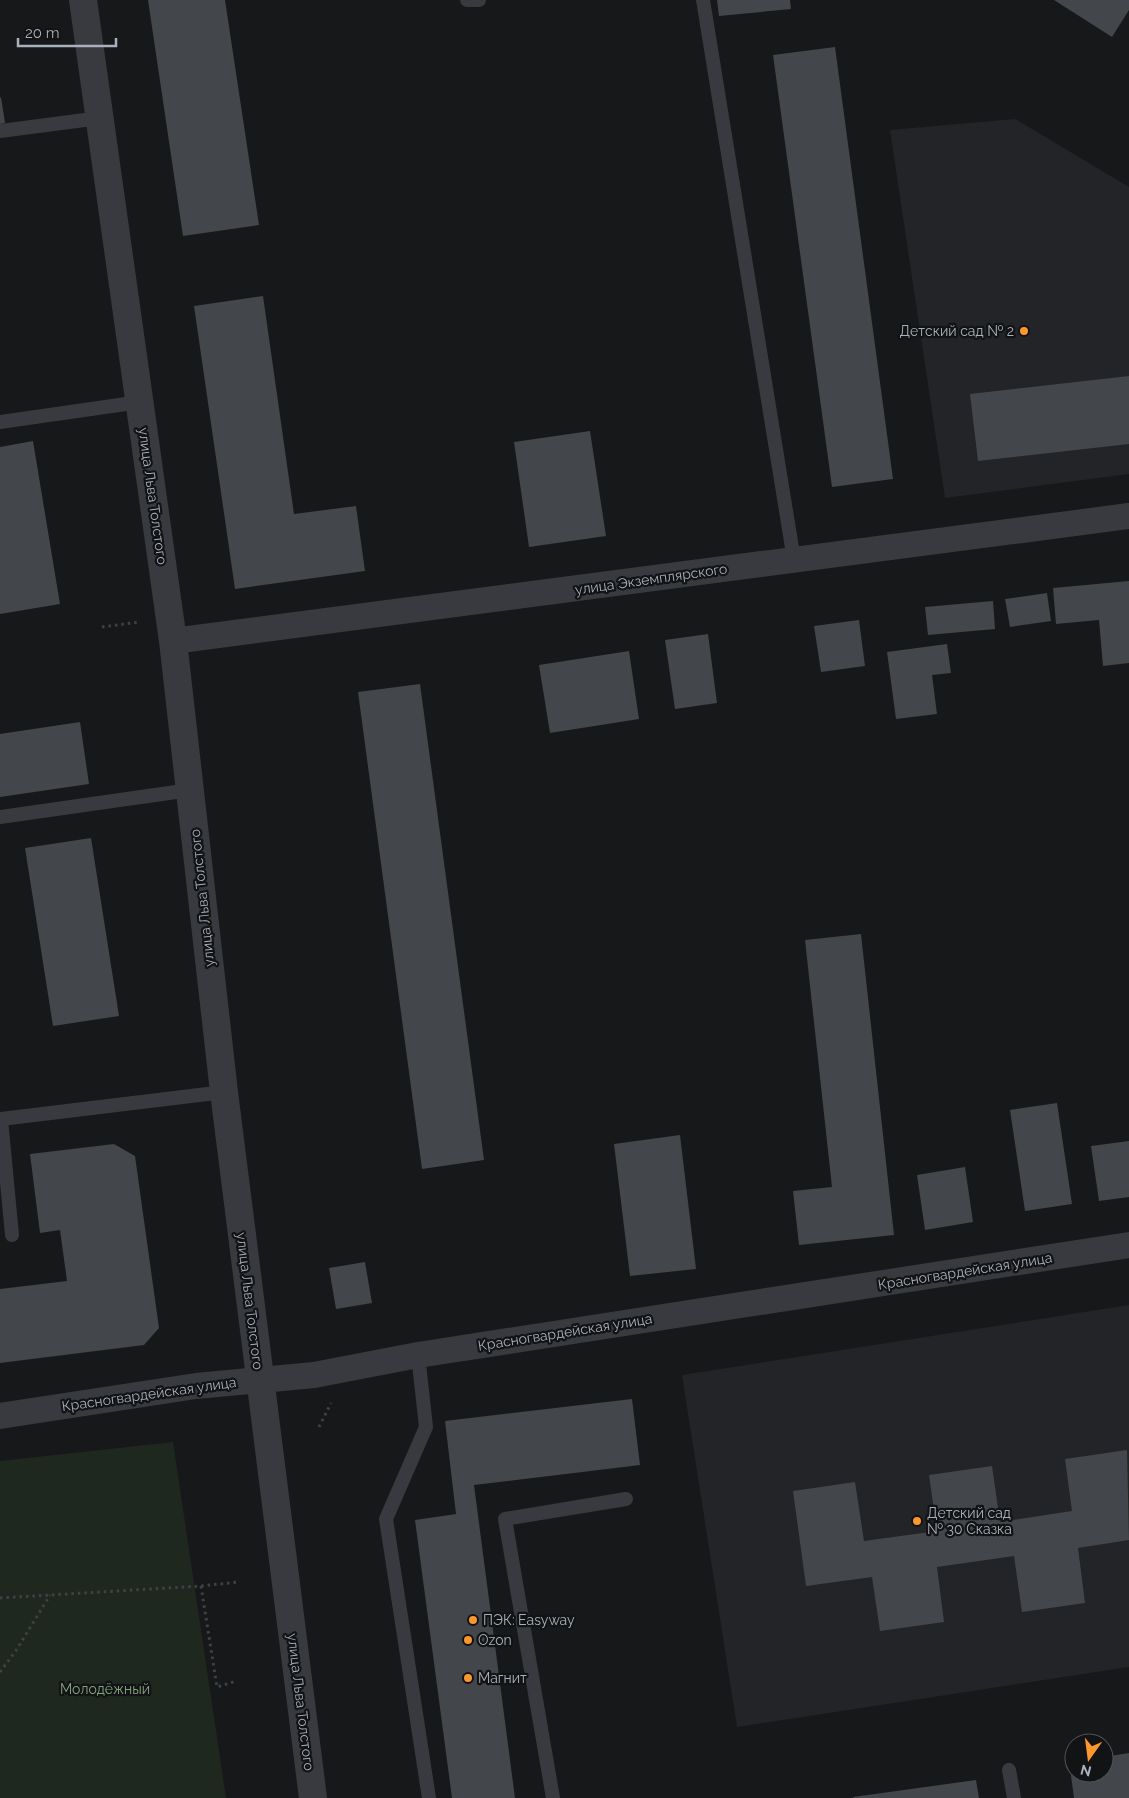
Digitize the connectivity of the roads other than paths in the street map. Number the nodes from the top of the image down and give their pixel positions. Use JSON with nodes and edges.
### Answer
{"nodes":[{"id":1,"x":83,"y":0,"type":"edge"},
{"id":2,"x":467,"y":0,"type":"edge"},
{"id":3,"x":479,"y":0,"type":"edge"},
{"id":4,"x":703,"y":0,"type":"edge"},
{"id":5,"x":100,"y":118,"type":"junction"},
{"id":6,"x":0,"y":131,"type":"edge"},
{"id":7,"x":140,"y":402,"type":"junction"},
{"id":8,"x":0,"y":422,"type":"edge"},
{"id":9,"x":1129,"y":516,"type":"edge"},
{"id":10,"x":794,"y":560,"type":"junction"},
{"id":11,"x":174,"y":641,"type":"junction"},
{"id":12,"x":190,"y":790,"type":"junction"},
{"id":13,"x":0,"y":817,"type":"edge"},
{"id":14,"x":224,"y":1092,"type":"junction"},
{"id":15,"x":12,"y":1235,"type":"dead end"},
{"id":16,"x":1129,"y":1245,"type":"edge"},
{"id":17,"x":418,"y":1355,"type":"junction"},
{"id":18,"x":259,"y":1378,"type":"junction"},
{"id":19,"x":0,"y":1416,"type":"edge"},
{"id":20,"x":626,"y":1499,"type":"dead end"},
{"id":21,"x":1009,"y":1770,"type":"dead end"},
{"id":22,"x":313,"y":1798,"type":"edge"},
{"id":23,"x":429,"y":1798,"type":"edge"},
{"id":24,"x":553,"y":1798,"type":"edge"},
{"id":25,"x":1014,"y":1798,"type":"edge"}],
"edges":[{"from":1,"to":5,"type":"street","name":"улица Льва Толстого"},
{"from":2,"to":3,"type":"lane"},
{"from":4,"to":10,"type":"lane"},
{"from":5,"to":6,"type":"lane"},
{"from":5,"to":7,"type":"street","name":"улица Льва Толстого"},
{"from":7,"to":8,"type":"lane"},
{"from":7,"to":11,"type":"street","name":"улица Льва Толстого"},
{"from":9,"to":10,"type":"street","name":"улица Экземплярского"},
{"from":10,"to":11,"type":"street","name":"улица Экземплярского"},
{"from":11,"to":12,"type":"street","name":"улица Льва Толстого"},
{"from":12,"to":13,"type":"lane"},
{"from":12,"to":14,"type":"street","name":"улица Льва Толстого"},
{"from":14,"to":15,"type":"lane"},
{"from":14,"to":18,"type":"street","name":"улица Льва Толстого"},
{"from":16,"to":17,"type":"street","name":"Красногвардейская улица"},
{"from":17,"to":18,"type":"street","name":"Красногвардейская улица"},
{"from":17,"to":23,"type":"lane"},
{"from":18,"to":19,"type":"street","name":"Красногвардейская улица"},
{"from":18,"to":22,"type":"street","name":"улица Льва Толстого"},
{"from":20,"to":24,"type":"lane"},
{"from":21,"to":25,"type":"lane"}]}
